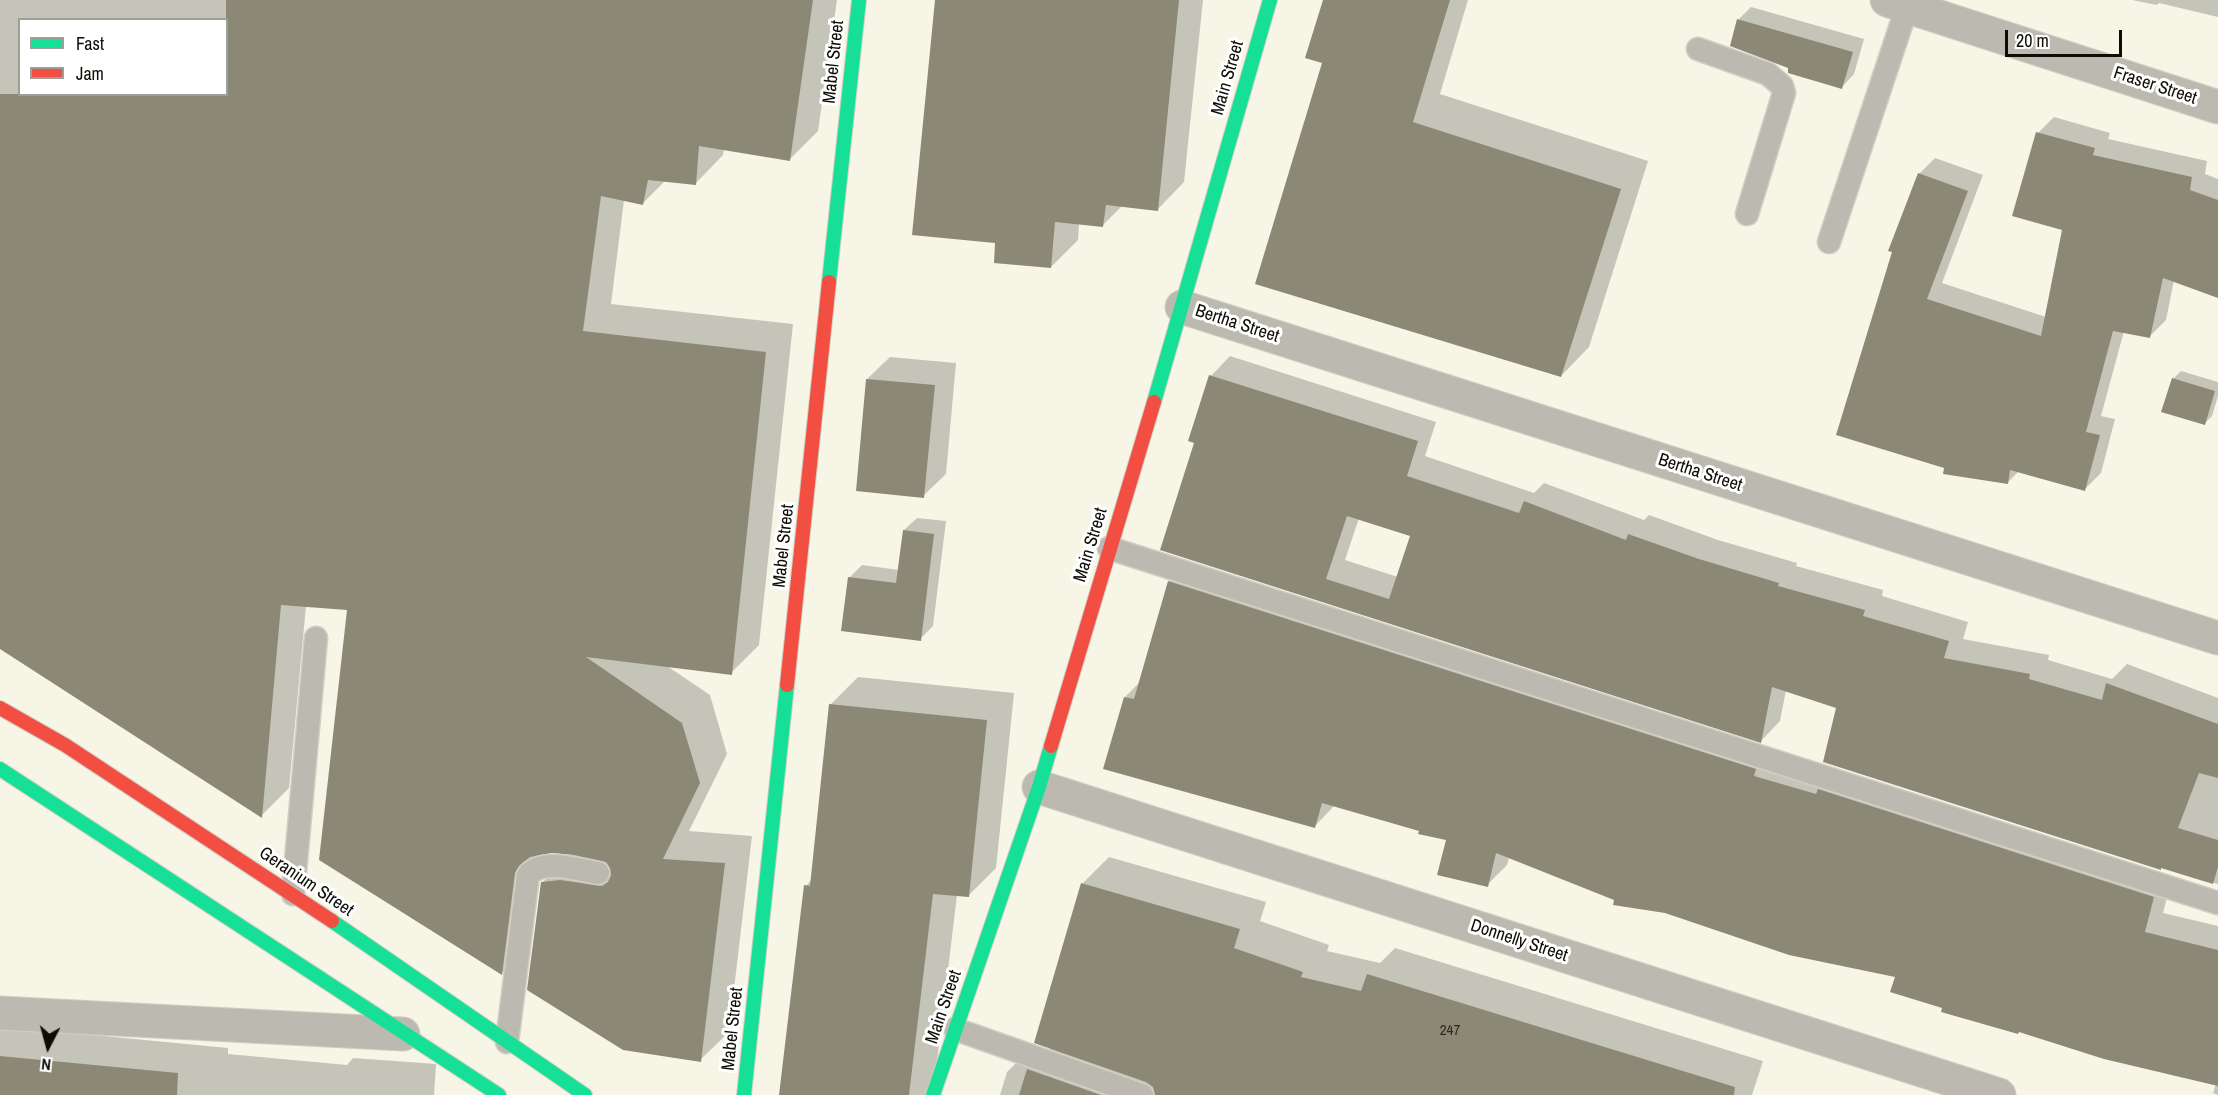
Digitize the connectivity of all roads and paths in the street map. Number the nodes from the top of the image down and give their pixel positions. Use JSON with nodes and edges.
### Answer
{"nodes":[{"id":1,"x":859,"y":0,"type":"edge"},
{"id":2,"x":1270,"y":0,"type":"edge"},
{"id":3,"x":1897,"y":3,"type":"edge"},
{"id":4,"x":1698,"y":49,"type":"dead end"},
{"id":5,"x":2218,"y":106,"type":"edge"},
{"id":6,"x":1746,"y":214,"type":"dead end"},
{"id":7,"x":1829,"y":242,"type":"dead end"},
{"id":8,"x":1182,"y":307,"type":"junction"},
{"id":9,"x":1108,"y":548,"type":"junction"},
{"id":10,"x":316,"y":638,"type":"dead end"},
{"id":11,"x":2218,"y":638,"type":"edge"},
{"id":12,"x":0,"y":708,"type":"edge"},
{"id":13,"x":0,"y":769,"type":"edge"},
{"id":14,"x":1039,"y":787,"type":"junction"},
{"id":15,"x":598,"y":873,"type":"dead end"},
{"id":16,"x":292,"y":894,"type":"junction"},
{"id":17,"x":2218,"y":903,"type":"edge"},
{"id":18,"x":0,"y":1013,"type":"edge"},
{"id":19,"x":956,"y":1029,"type":"junction"},
{"id":20,"x":403,"y":1034,"type":"junction"},
{"id":21,"x":507,"y":1042,"type":"junction"},
{"id":22,"x":499,"y":1095,"type":"edge"},
{"id":23,"x":585,"y":1095,"type":"edge"},
{"id":24,"x":744,"y":1095,"type":"edge"},
{"id":25,"x":933,"y":1095,"type":"edge"},
{"id":26,"x":1142,"y":1095,"type":"edge"},
{"id":27,"x":1998,"y":1095,"type":"edge"}],
"edges":[{"from":1,"to":24,"type":"main road","name":"Mabel Street"},
{"from":2,"to":8,"type":"main road","name":"Main Street"},
{"from":3,"to":5,"type":"street","name":"Fraser Street"},
{"from":3,"to":7,"type":"lane"},
{"from":4,"to":6,"type":"lane"},
{"from":8,"to":9,"type":"main road","name":"Main Street"},
{"from":8,"to":11,"type":"street","name":"Bertha Street"},
{"from":9,"to":14,"type":"main road","name":"Main Street"},
{"from":9,"to":17,"type":"lane"},
{"from":10,"to":16,"type":"lane"},
{"from":12,"to":16,"type":"main road","name":"Geranium Street"},
{"from":13,"to":20,"type":"main road"},
{"from":14,"to":19,"type":"main road","name":"Main Street"},
{"from":14,"to":27,"type":"street","name":"Donnelly Street"},
{"from":15,"to":21,"type":"lane"},
{"from":16,"to":21,"type":"main road","name":"Geranium Street"},
{"from":18,"to":20,"type":"street"},
{"from":19,"to":25,"type":"main road","name":"Main Street"},
{"from":19,"to":26,"type":"lane"},
{"from":20,"to":22,"type":"main road"},
{"from":21,"to":23,"type":"main road","name":"Geranium Street"}]}
